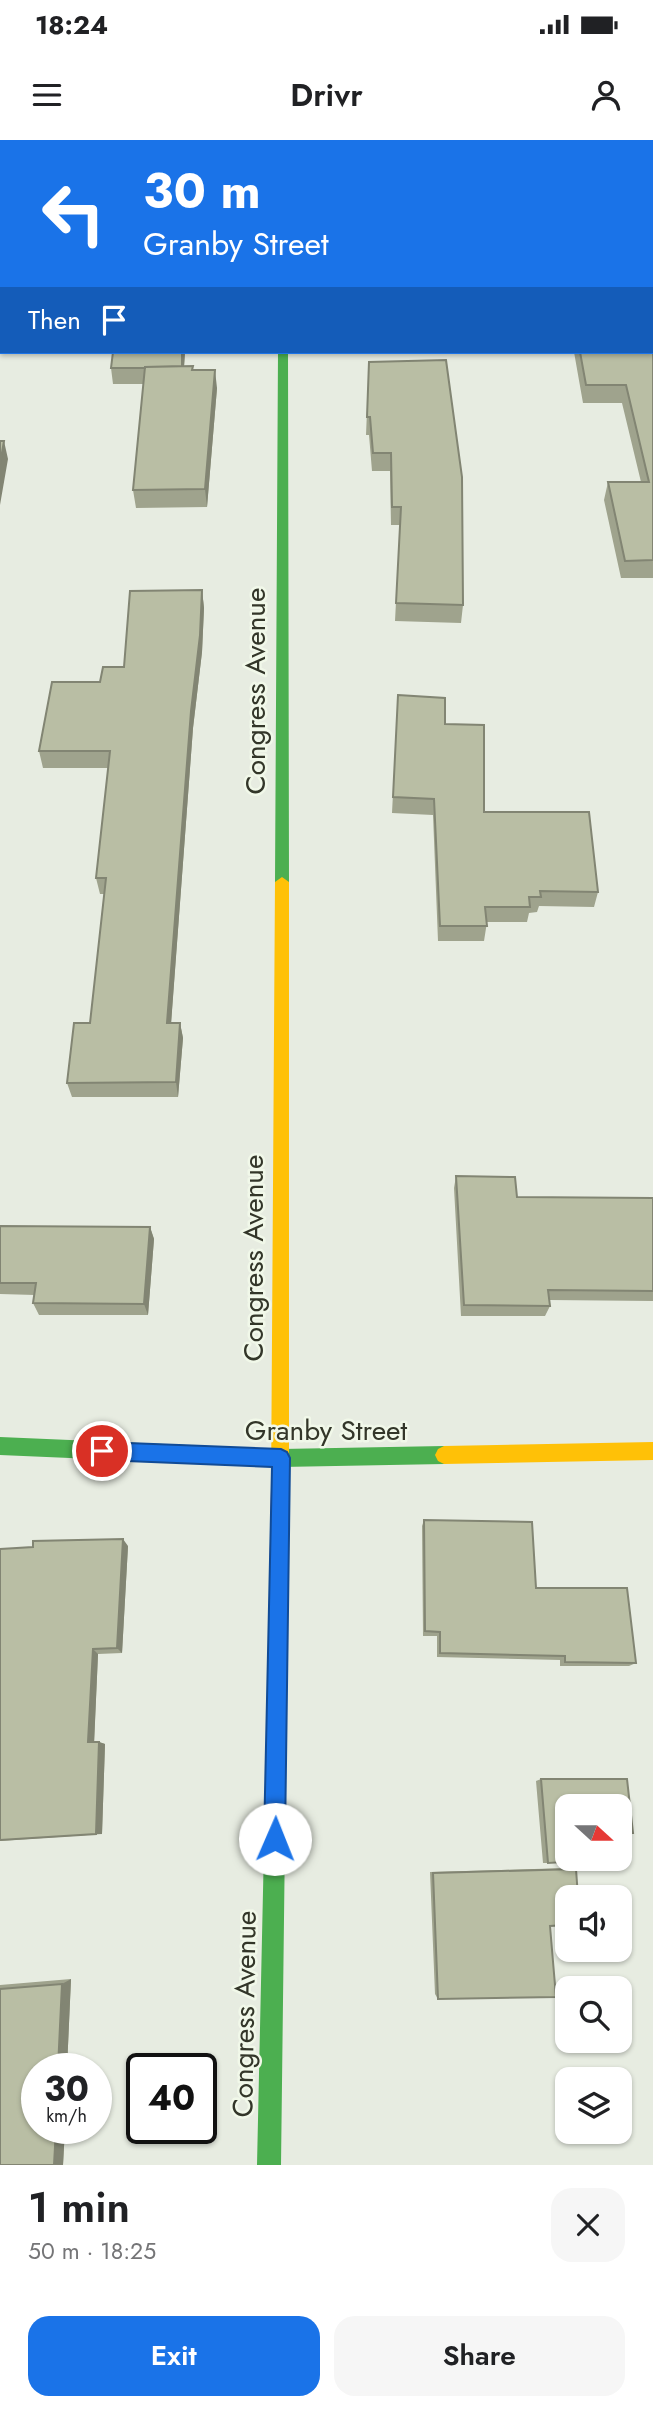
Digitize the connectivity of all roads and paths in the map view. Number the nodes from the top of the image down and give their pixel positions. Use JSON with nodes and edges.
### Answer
{"nodes":[{"id":1,"x":283,"y":354,"type":"edge"},
{"id":2,"x":0,"y":1446,"type":"edge"},
{"id":3,"x":653,"y":1451,"type":"edge"},
{"id":4,"x":281,"y":1458,"type":"junction"},
{"id":5,"x":269,"y":2165,"type":"edge"}],
"edges":[{"from":1,"to":4,"type":"street","name":"Congress Avenue"},
{"from":2,"to":4,"type":"street","name":"Granby Street"},
{"from":3,"to":4,"type":"street","name":"Granby Street"},
{"from":4,"to":5,"type":"street","name":"Congress Avenue"}]}
